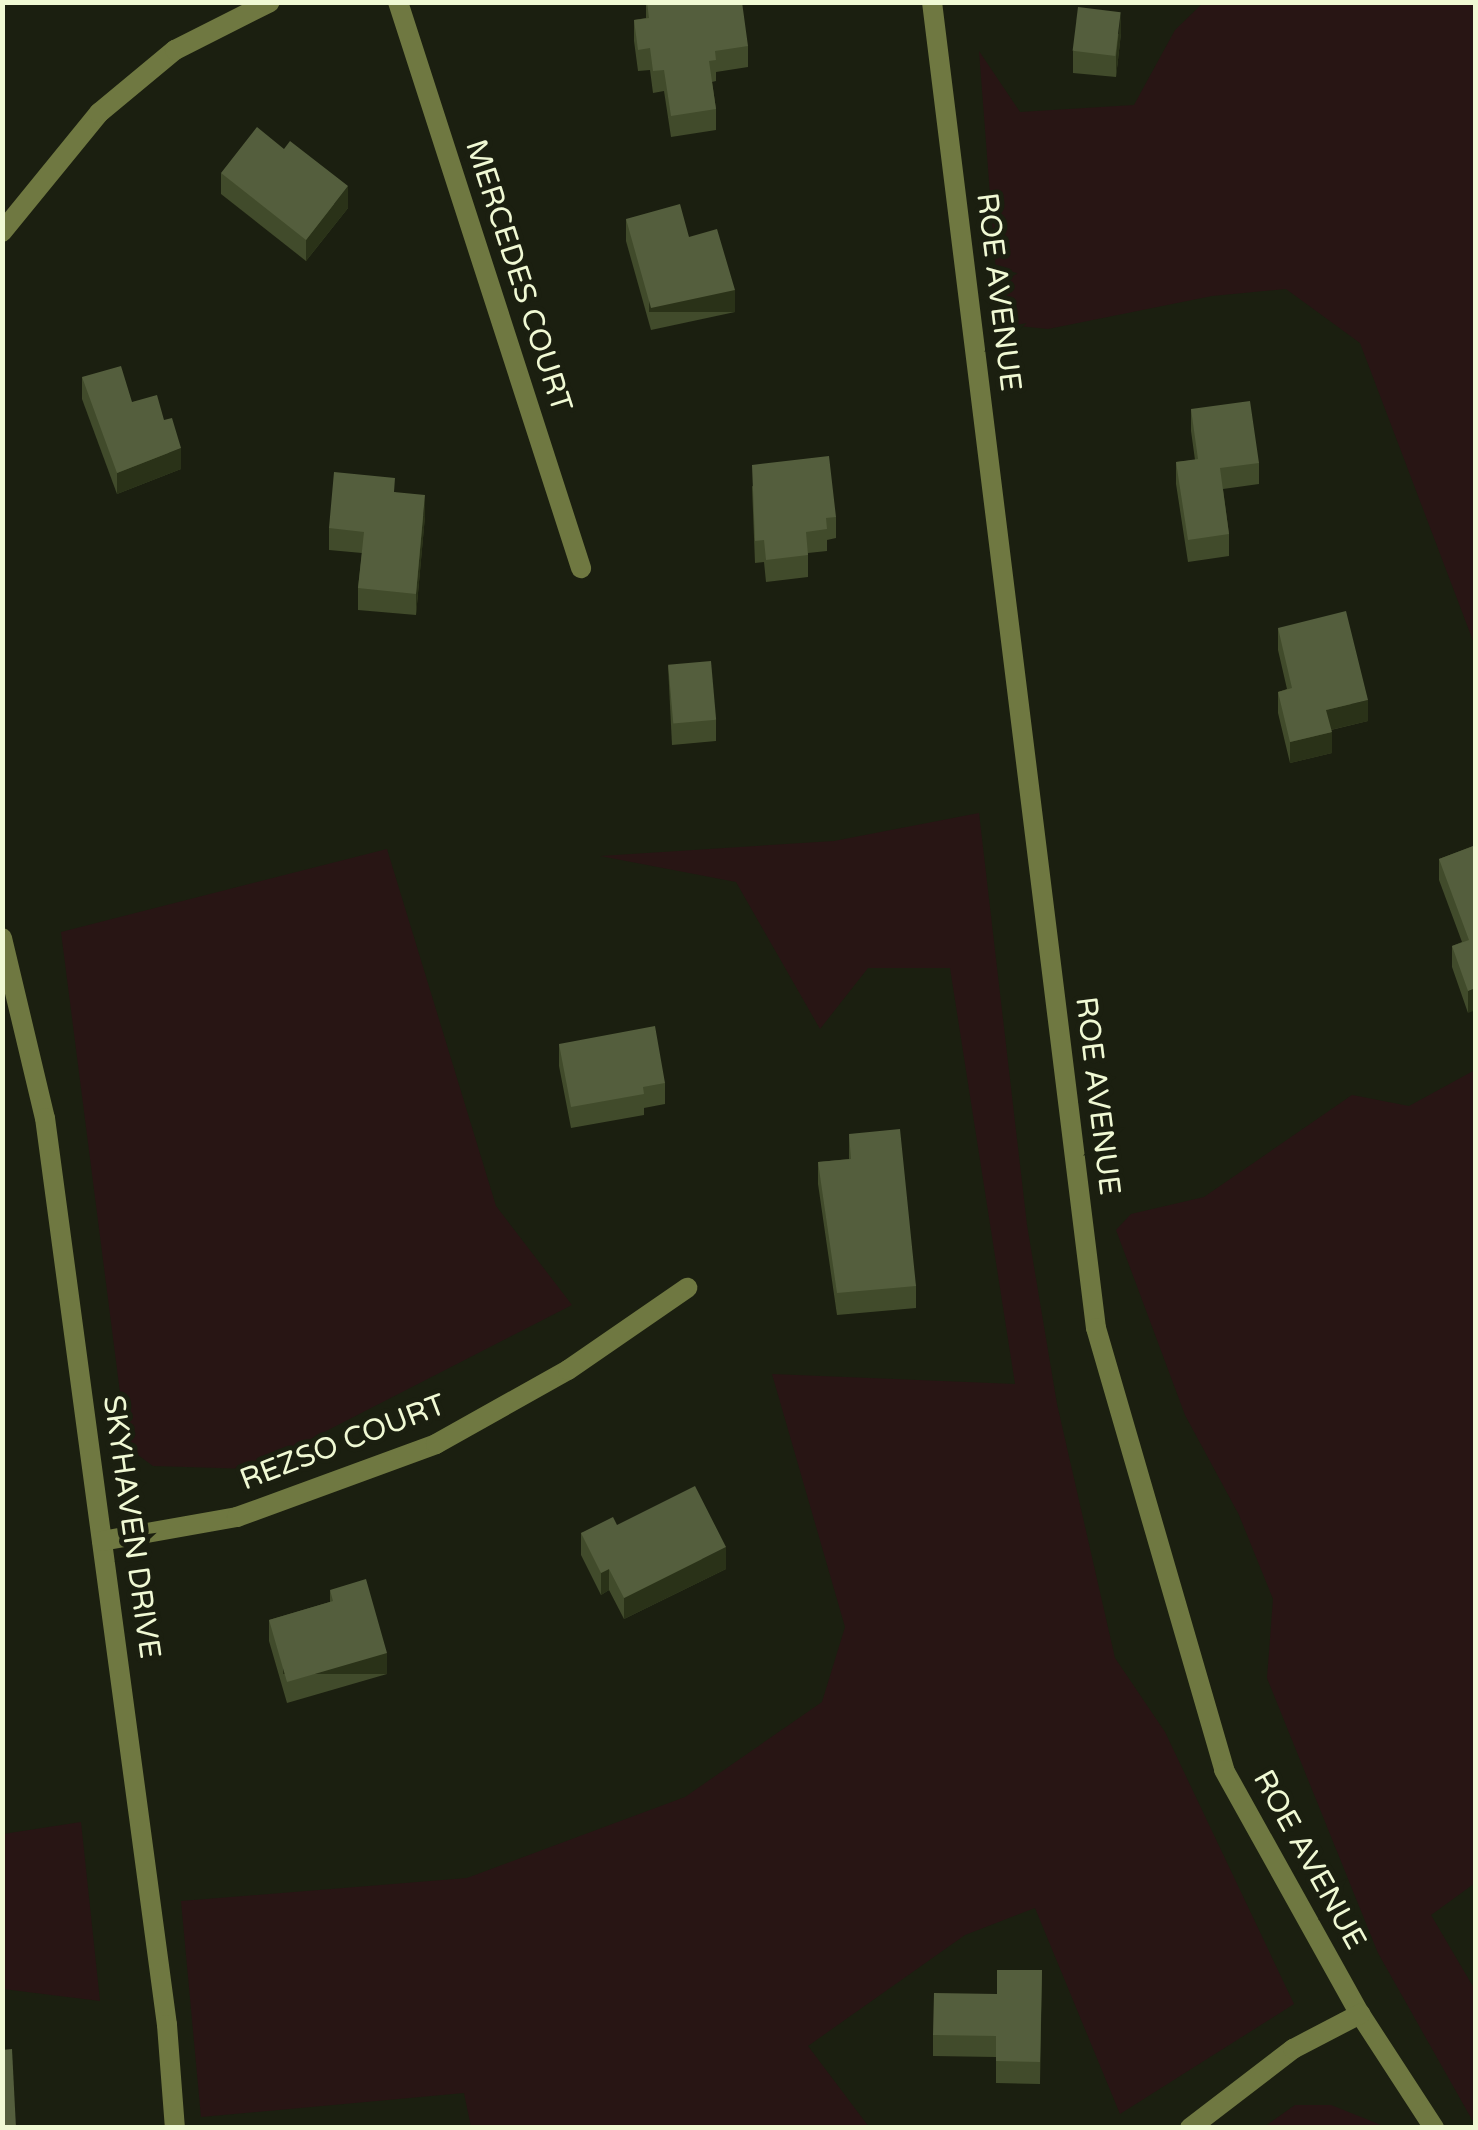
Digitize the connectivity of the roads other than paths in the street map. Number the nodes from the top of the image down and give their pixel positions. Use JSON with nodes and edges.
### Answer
{"nodes":[{"id":1,"x":270,"y":2,"type":"edge"},
{"id":2,"x":398,"y":2,"type":"edge"},
{"id":3,"x":932,"y":2,"type":"edge"},
{"id":4,"x":2,"y":232,"type":"edge"},
{"id":5,"x":580,"y":568,"type":"dead end"},
{"id":6,"x":2,"y":938,"type":"edge"},
{"id":7,"x":686,"y":1288,"type":"dead end"},
{"id":8,"x":102,"y":1542,"type":"junction"},
{"id":9,"x":1360,"y":2014,"type":"junction"},
{"id":10,"x":175,"y":2128,"type":"edge"},
{"id":11,"x":1190,"y":2128,"type":"edge"},
{"id":12,"x":1434,"y":2128,"type":"edge"}],
"edges":[{"from":1,"to":4,"type":"street"},
{"from":2,"to":5,"type":"street","name":"MERCEDES COURT"},
{"from":3,"to":9,"type":"street","name":"ROE AVENUE"},
{"from":6,"to":8,"type":"street","name":"SKYHAVEN DRIVE"},
{"from":7,"to":8,"type":"street","name":"REZSO COURT"},
{"from":8,"to":10,"type":"street","name":"SKYHAVEN DRIVE"},
{"from":9,"to":11,"type":"street"},
{"from":9,"to":12,"type":"street","name":"ROE AVENUE"}]}
